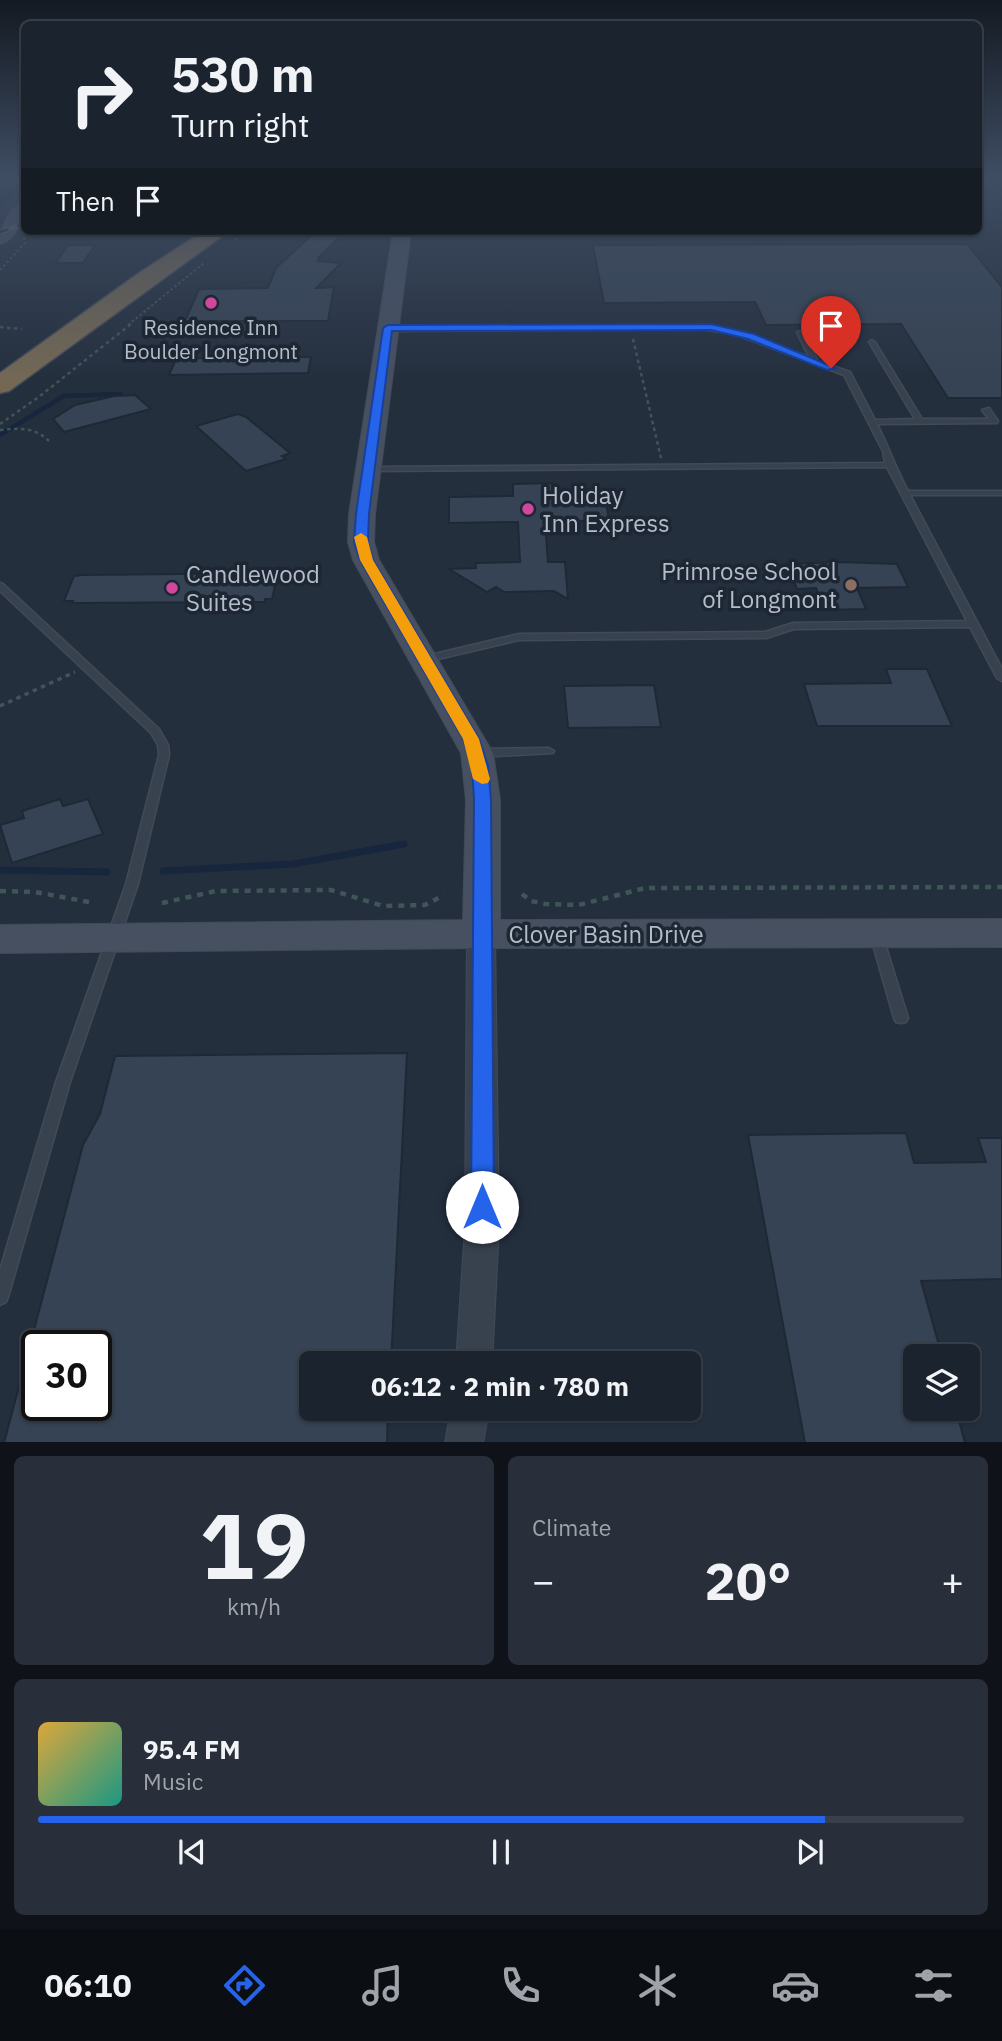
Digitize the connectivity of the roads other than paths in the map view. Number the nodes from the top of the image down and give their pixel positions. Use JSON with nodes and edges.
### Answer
{"nodes":[{"id":1,"x":176,"y":244,"type":"edge"},
{"id":2,"x":211,"y":244,"type":"edge"},
{"id":3,"x":400,"y":244,"type":"edge"},
{"id":4,"x":388,"y":328,"type":"junction"},
{"id":5,"x":800,"y":332,"type":"dead end"},
{"id":6,"x":872,"y":342,"type":"dead end"},
{"id":7,"x":0,"y":361,"type":"edge"},
{"id":8,"x":815,"y":362,"type":"junction"},
{"id":9,"x":0,"y":385,"type":"edge"},
{"id":10,"x":986,"y":410,"type":"dead end"},
{"id":11,"x":873,"y":422,"type":"junction"},
{"id":12,"x":920,"y":422,"type":"junction"},
{"id":13,"x":890,"y":465,"type":"junction"},
{"id":14,"x":368,"y":469,"type":"junction"},
{"id":15,"x":1002,"y":492,"type":"edge"},
{"id":16,"x":905,"y":493,"type":"junction"},
{"id":17,"x":0,"y":586,"type":"edge"},
{"id":18,"x":974,"y":624,"type":"junction"},
{"id":19,"x":425,"y":659,"type":"junction"},
{"id":20,"x":1002,"y":678,"type":"edge"},
{"id":21,"x":550,"y":751,"type":"dead end"},
{"id":22,"x":477,"y":753,"type":"junction"},
{"id":23,"x":1002,"y":933,"type":"edge"},
{"id":24,"x":481,"y":934,"type":"junction"},
{"id":25,"x":876,"y":934,"type":"junction"},
{"id":26,"x":113,"y":938,"type":"junction"},
{"id":27,"x":0,"y":939,"type":"edge"},
{"id":28,"x":901,"y":1018,"type":"dead end"},
{"id":29,"x":0,"y":1297,"type":"edge"},
{"id":30,"x":475,"y":1351,"type":"edge"},
{"id":31,"x":468,"y":1421,"type":"edge"},
{"id":32,"x":464,"y":1442,"type":"edge"}],
"edges":[{"from":1,"to":7,"type":"highway"},
{"from":2,"to":9,"type":"highway"},
{"from":3,"to":4,"type":"street"},
{"from":4,"to":8,"type":"lane"},
{"from":4,"to":14,"type":"street"},
{"from":5,"to":8,"type":"lane"},
{"from":6,"to":12,"type":"lane"},
{"from":8,"to":11,"type":"lane"},
{"from":10,"to":12,"type":"lane"},
{"from":11,"to":12,"type":"lane"},
{"from":11,"to":13,"type":"lane"},
{"from":13,"to":14,"type":"lane"},
{"from":13,"to":16,"type":"lane"},
{"from":14,"to":19,"type":"street"},
{"from":15,"to":16,"type":"lane"},
{"from":16,"to":18,"type":"lane"},
{"from":17,"to":26,"type":"lane"},
{"from":18,"to":19,"type":"lane"},
{"from":18,"to":20,"type":"lane"},
{"from":19,"to":22,"type":"street"},
{"from":21,"to":22,"type":"lane"},
{"from":22,"to":24,"type":"street"},
{"from":23,"to":25,"type":"street","name":"Clover Basin Drive"},
{"from":24,"to":25,"type":"street","name":"Clover Basin Drive"},
{"from":24,"to":26,"type":"street","name":"Clover Basin Drive"},
{"from":24,"to":30,"type":"street"},
{"from":25,"to":28,"type":"lane"},
{"from":26,"to":27,"type":"street","name":"Clover Basin Drive"},
{"from":26,"to":29,"type":"lane"},
{"from":31,"to":32,"type":"street"}]}
